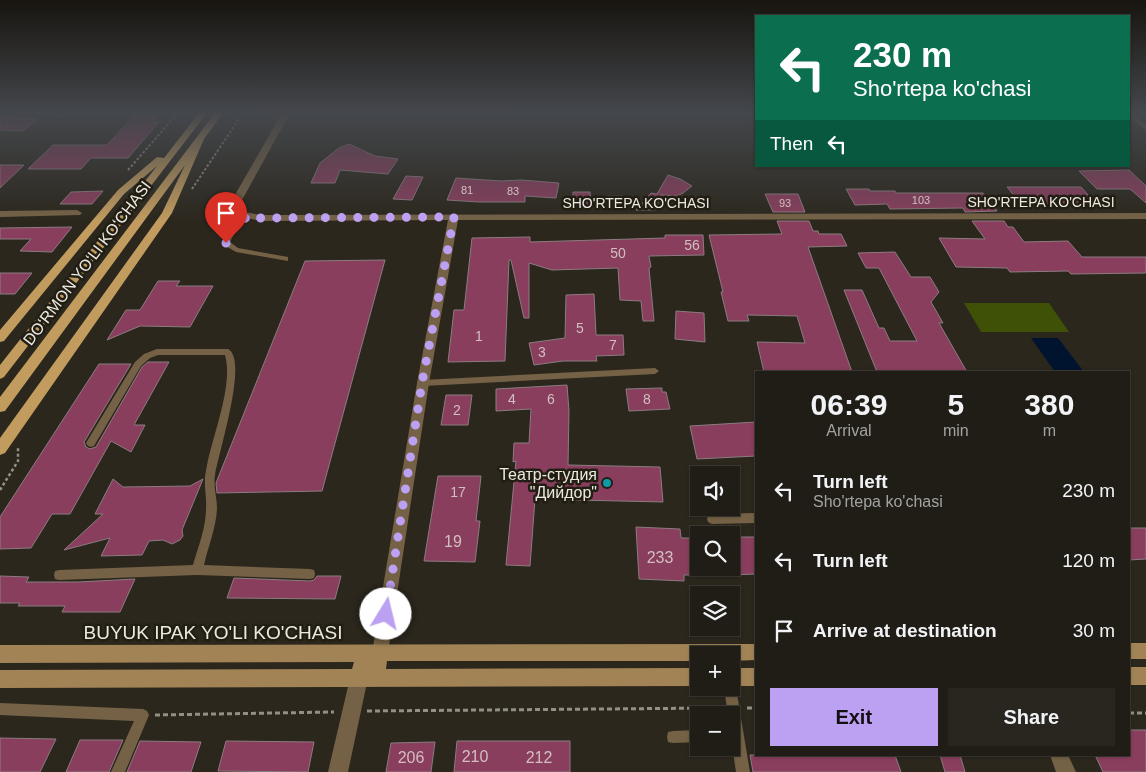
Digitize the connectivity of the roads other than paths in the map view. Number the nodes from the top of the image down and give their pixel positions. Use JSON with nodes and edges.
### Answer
{"nodes":[{"id":1,"x":171,"y":149,"type":"edge"},
{"id":2,"x":175,"y":149,"type":"edge"},
{"id":3,"x":193,"y":149,"type":"edge"},
{"id":4,"x":196,"y":149,"type":"edge"},
{"id":5,"x":266,"y":149,"type":"edge"},
{"id":6,"x":77,"y":213,"type":"dead end"},
{"id":7,"x":0,"y":214,"type":"edge"},
{"id":8,"x":248,"y":216,"type":"junction"},
{"id":9,"x":1146,"y":216,"type":"edge"},
{"id":10,"x":454,"y":217,"type":"junction"},
{"id":11,"x":285,"y":260,"type":"dead end"},
{"id":12,"x":0,"y":338,"type":"edge"},
{"id":13,"x":655,"y":371,"type":"dead end"},
{"id":14,"x":0,"y":374,"type":"edge"},
{"id":15,"x":422,"y":383,"type":"junction"},
{"id":16,"x":0,"y":407,"type":"edge"},
{"id":17,"x":91,"y":443,"type":"dead end"},
{"id":18,"x":0,"y":449,"type":"edge"},
{"id":19,"x":755,"y":518,"type":"edge"},
{"id":20,"x":712,"y":519,"type":"dead end"},
{"id":21,"x":197,"y":570,"type":"junction"},
{"id":22,"x":310,"y":574,"type":"dead end"},
{"id":23,"x":59,"y":575,"type":"dead end"},
{"id":24,"x":1130,"y":651,"type":"edge"},
{"id":25,"x":1146,"y":651,"type":"edge"},
{"id":26,"x":755,"y":652,"type":"edge"},
{"id":27,"x":372,"y":653,"type":"junction"},
{"id":28,"x":0,"y":654,"type":"edge"},
{"id":29,"x":1130,"y":676,"type":"edge"},
{"id":30,"x":1146,"y":676,"type":"edge"},
{"id":31,"x":690,"y":677,"type":"edge"},
{"id":32,"x":740,"y":677,"type":"edge"},
{"id":33,"x":755,"y":677,"type":"edge"},
{"id":34,"x":367,"y":678,"type":"junction"},
{"id":35,"x":0,"y":679,"type":"edge"},
{"id":36,"x":0,"y":709,"type":"edge"},
{"id":37,"x":690,"y":736,"type":"edge"},
{"id":38,"x":673,"y":737,"type":"dead end"},
{"id":39,"x":740,"y":756,"type":"edge"},
{"id":40,"x":1059,"y":756,"type":"edge"},
{"id":41,"x":118,"y":772,"type":"edge"},
{"id":42,"x":338,"y":772,"type":"edge"},
{"id":43,"x":743,"y":772,"type":"edge"},
{"id":44,"x":1066,"y":772,"type":"edge"}],
"edges":[{"from":1,"to":12,"type":"main road"},
{"from":2,"to":14,"type":"main road","name":"DO‘RMON YO‘LI KO‘CHASI"},
{"from":3,"to":16,"type":"main road","name":"DO‘RMON YO‘LI KO‘CHASI"},
{"from":4,"to":18,"type":"main road"},
{"from":5,"to":8,"type":"street"},
{"from":6,"to":7,"type":"street"},
{"from":8,"to":10,"type":"street","name":"SHO'RTEPA KO'CHASI"},
{"from":8,"to":11,"type":"lane"},
{"from":9,"to":10,"type":"street","name":"SHO'RTEPA KO'CHASI"},
{"from":10,"to":15,"type":"street"},
{"from":13,"to":15,"type":"lane"},
{"from":15,"to":27,"type":"street"},
{"from":17,"to":21,"type":"lane"},
{"from":19,"to":20,"type":"lane"},
{"from":21,"to":22,"type":"lane"},
{"from":21,"to":23,"type":"lane"},
{"from":24,"to":25,"type":"main road"},
{"from":26,"to":27,"type":"main road","name":"BUYUK IPAK YO'LI KO'CHASI"},
{"from":27,"to":28,"type":"main road","name":"BUYUK IPAK YO'LI KO'CHASI"},
{"from":27,"to":34,"type":"main road"},
{"from":29,"to":30,"type":"main road"},
{"from":31,"to":34,"type":"main road"},
{"from":32,"to":33,"type":"main road"},
{"from":34,"to":35,"type":"main road"},
{"from":34,"to":42,"type":"street"},
{"from":36,"to":41,"type":"lane"},
{"from":37,"to":38,"type":"lane"},
{"from":39,"to":43,"type":"lane"},
{"from":40,"to":44,"type":"street"}]}
